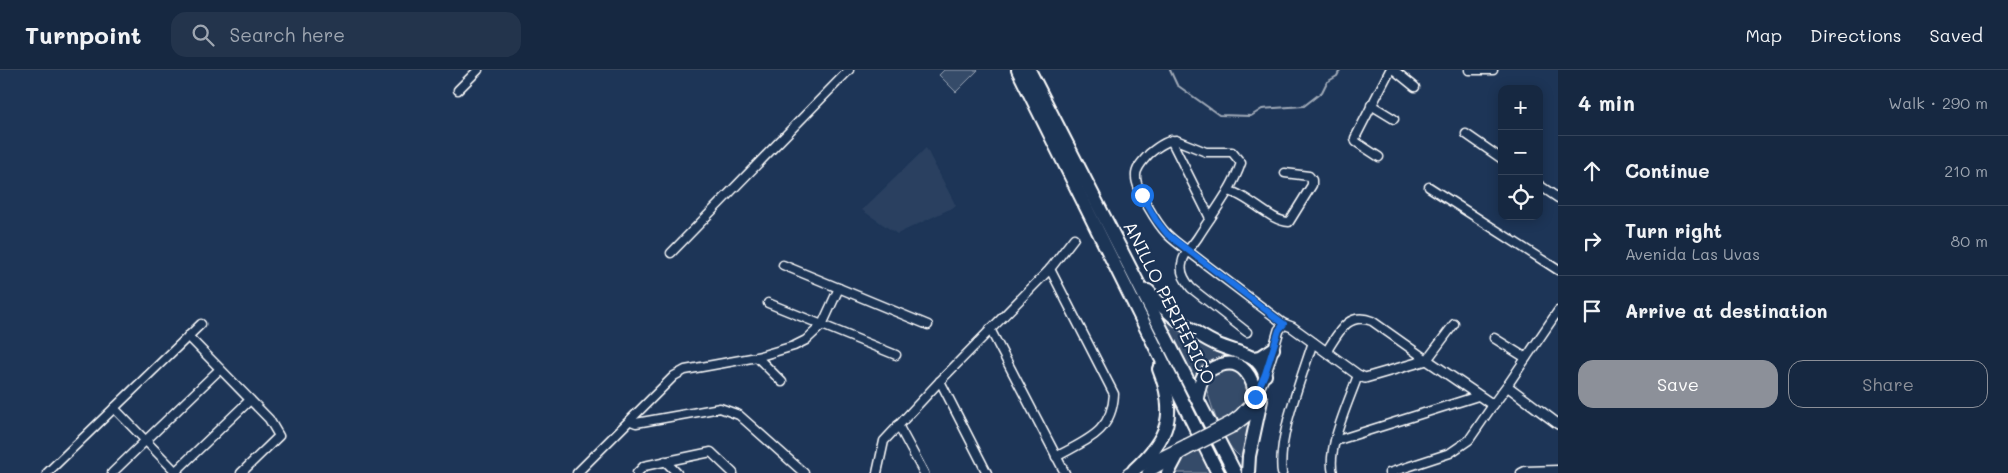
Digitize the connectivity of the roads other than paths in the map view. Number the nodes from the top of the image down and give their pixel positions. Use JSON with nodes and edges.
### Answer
{"nodes":[{"id":1,"x":478,"y":70,"type":"edge"},
{"id":2,"x":849,"y":70,"type":"edge"},
{"id":3,"x":1018,"y":70,"type":"edge"},
{"id":4,"x":1029,"y":70,"type":"edge"},
{"id":5,"x":1390,"y":70,"type":"edge"},
{"id":6,"x":1394,"y":70,"type":"edge"},
{"id":7,"x":1469,"y":70,"type":"edge"},
{"id":8,"x":1494,"y":70,"type":"edge"},
{"id":9,"x":1415,"y":87,"type":"dead end"},
{"id":10,"x":458,"y":90,"type":"dead end"},
{"id":11,"x":1371,"y":105,"type":"junction"},
{"id":12,"x":1394,"y":119,"type":"dead end"},
{"id":13,"x":1466,"y":134,"type":"dead end"},
{"id":14,"x":1171,"y":140,"type":"junction"},
{"id":15,"x":1498,"y":156,"type":"edge"},
{"id":16,"x":1378,"y":157,"type":"dead end"},
{"id":17,"x":1285,"y":173,"type":"dead end"},
{"id":18,"x":1429,"y":187,"type":"dead end"},
{"id":19,"x":1543,"y":188,"type":"edge"},
{"id":20,"x":1228,"y":190,"type":"junction"},
{"id":21,"x":1558,"y":198,"type":"edge"},
{"id":22,"x":1210,"y":218,"type":"junction"},
{"id":23,"x":1074,"y":238,"type":"dead end"},
{"id":24,"x":1188,"y":251,"type":"junction"},
{"id":25,"x":671,"y":253,"type":"dead end"},
{"id":26,"x":783,"y":265,"type":"dead end"},
{"id":27,"x":1050,"y":269,"type":"junction"},
{"id":28,"x":1558,"y":270,"type":"edge"},
{"id":29,"x":1133,"y":273,"type":"junction"},
{"id":30,"x":839,"y":288,"type":"junction"},
{"id":31,"x":768,"y":303,"type":"dead end"},
{"id":32,"x":1138,"y":308,"type":"junction"},
{"id":33,"x":1558,"y":311,"type":"edge"},
{"id":34,"x":201,"y":324,"type":"dead end"},
{"id":35,"x":1284,"y":324,"type":"junction"},
{"id":36,"x":1454,"y":324,"type":"dead end"},
{"id":37,"x":822,"y":325,"type":"junction"},
{"id":38,"x":928,"y":325,"type":"dead end"},
{"id":39,"x":990,"y":329,"type":"junction"},
{"id":40,"x":1247,"y":332,"type":"dead end"},
{"id":41,"x":188,"y":336,"type":"junction"},
{"id":42,"x":1494,"y":338,"type":"dead end"},
{"id":43,"x":1313,"y":342,"type":"junction"},
{"id":44,"x":1273,"y":349,"type":"junction"},
{"id":45,"x":1326,"y":352,"type":"junction"},
{"id":46,"x":896,"y":355,"type":"dead end"},
{"id":47,"x":757,"y":357,"type":"junction"},
{"id":48,"x":1253,"y":358,"type":"junction"},
{"id":49,"x":1526,"y":358,"type":"junction"},
{"id":50,"x":1427,"y":360,"type":"junction"},
{"id":51,"x":220,"y":368,"type":"junction"},
{"id":52,"x":1265,"y":374,"type":"junction"},
{"id":53,"x":1358,"y":375,"type":"junction"},
{"id":54,"x":940,"y":381,"type":"junction"},
{"id":55,"x":782,"y":382,"type":"dead end"},
{"id":56,"x":1507,"y":386,"type":"junction"},
{"id":57,"x":1478,"y":396,"type":"junction"},
{"id":58,"x":1197,"y":398,"type":"junction"},
{"id":59,"x":1258,"y":399,"type":"junction"},
{"id":60,"x":250,"y":400,"type":"junction"},
{"id":61,"x":1493,"y":405,"type":"junction"},
{"id":62,"x":114,"y":408,"type":"junction"},
{"id":63,"x":630,"y":421,"type":"junction"},
{"id":64,"x":1558,"y":424,"type":"edge"},
{"id":65,"x":898,"y":425,"type":"junction"},
{"id":66,"x":145,"y":440,"type":"junction"},
{"id":67,"x":1335,"y":441,"type":"junction"},
{"id":68,"x":1183,"y":449,"type":"junction"},
{"id":69,"x":1206,"y":449,"type":"junction"},
{"id":70,"x":1056,"y":457,"type":"junction"},
{"id":71,"x":665,"y":461,"type":"junction"},
{"id":72,"x":1558,"y":470,"type":"edge"},
{"id":73,"x":175,"y":472,"type":"edge"},
{"id":74,"x":1133,"y":472,"type":"edge"},
{"id":75,"x":47,"y":473,"type":"edge"},
{"id":76,"x":112,"y":473,"type":"edge"},
{"id":77,"x":241,"y":473,"type":"edge"},
{"id":78,"x":577,"y":473,"type":"edge"},
{"id":79,"x":637,"y":473,"type":"edge"},
{"id":80,"x":677,"y":473,"type":"edge"},
{"id":81,"x":734,"y":473,"type":"edge"},
{"id":82,"x":804,"y":473,"type":"edge"},
{"id":83,"x":877,"y":473,"type":"edge"},
{"id":84,"x":924,"y":473,"type":"edge"},
{"id":85,"x":987,"y":473,"type":"edge"},
{"id":86,"x":1065,"y":473,"type":"edge"},
{"id":87,"x":1147,"y":473,"type":"edge"},
{"id":88,"x":1168,"y":473,"type":"edge"},
{"id":89,"x":1212,"y":473,"type":"edge"},
{"id":90,"x":1218,"y":473,"type":"edge"},
{"id":91,"x":1235,"y":473,"type":"edge"},
{"id":92,"x":1248,"y":473,"type":"edge"},
{"id":93,"x":1282,"y":473,"type":"edge"},
{"id":94,"x":1333,"y":473,"type":"edge"},
{"id":95,"x":1389,"y":473,"type":"edge"},
{"id":96,"x":1521,"y":473,"type":"edge"}],
"edges":[{"from":1,"to":10,"type":"street"},
{"from":2,"to":25,"type":"street"},
{"from":3,"to":32,"type":"highway","name":"ANILLO PERIFÉRICO"},
{"from":4,"to":29,"type":"highway","name":"ANILLO PERIFÉRICO"},
{"from":5,"to":11,"type":"street"},
{"from":6,"to":9,"type":"street"},
{"from":7,"to":8,"type":"street"},
{"from":11,"to":12,"type":"street"},
{"from":11,"to":16,"type":"street"},
{"from":13,"to":15,"type":"street"},
{"from":14,"to":20,"type":"street"},
{"from":14,"to":22,"type":"street"},
{"from":14,"to":24,"type":"street"},
{"from":17,"to":20,"type":"street"},
{"from":18,"to":28,"type":"street"},
{"from":19,"to":21,"type":"street"},
{"from":20,"to":22,"type":"street"},
{"from":22,"to":24,"type":"street"},
{"from":23,"to":27,"type":"street"},
{"from":24,"to":35,"type":"street"},
{"from":24,"to":40,"type":"street"},
{"from":26,"to":30,"type":"street"},
{"from":27,"to":39,"type":"street"},
{"from":27,"to":70,"type":"street"},
{"from":29,"to":48,"type":"highway"},
{"from":29,"to":58,"type":"highway","name":"ANILLO PERIFÉRICO"},
{"from":30,"to":37,"type":"street"},
{"from":30,"to":38,"type":"street"},
{"from":31,"to":37,"type":"street"},
{"from":32,"to":69,"type":"highway","name":"ANILLO PERIFÉRICO"},
{"from":32,"to":74,"type":"highway"},
{"from":33,"to":49,"type":"street"},
{"from":34,"to":41,"type":"street"},
{"from":35,"to":43,"type":"street"},
{"from":35,"to":44,"type":"street"},
{"from":36,"to":50,"type":"street"},
{"from":37,"to":46,"type":"street"},
{"from":37,"to":47,"type":"street"},
{"from":39,"to":54,"type":"street"},
{"from":39,"to":70,"type":"street"},
{"from":41,"to":51,"type":"street"},
{"from":41,"to":62,"type":"street"},
{"from":42,"to":49,"type":"street"},
{"from":43,"to":45,"type":"street"},
{"from":43,"to":93,"type":"street"},
{"from":44,"to":48,"type":"highway"},
{"from":44,"to":52,"type":"street"},
{"from":45,"to":50,"type":"street"},
{"from":45,"to":53,"type":"street"},
{"from":47,"to":55,"type":"street"},
{"from":47,"to":63,"type":"street"},
{"from":48,"to":52,"type":"highway"},
{"from":49,"to":56,"type":"street"},
{"from":50,"to":53,"type":"street"},
{"from":50,"to":57,"type":"street"},
{"from":51,"to":60,"type":"street"},
{"from":51,"to":66,"type":"street"},
{"from":52,"to":59,"type":"street"},
{"from":53,"to":67,"type":"street"},
{"from":54,"to":65,"type":"street"},
{"from":54,"to":85,"type":"street"},
{"from":56,"to":61,"type":"street"},
{"from":56,"to":64,"type":"street"},
{"from":57,"to":61,"type":"street"},
{"from":57,"to":67,"type":"street"},
{"from":58,"to":59,"type":"highway"},
{"from":58,"to":91,"type":"highway","name":"ANILLO PERIFÉRICO"},
{"from":59,"to":68,"type":"street","bridge":true},
{"from":59,"to":92,"type":"highway"},
{"from":60,"to":73,"type":"street"},
{"from":60,"to":77,"type":"street"},
{"from":61,"to":95,"type":"street"},
{"from":62,"to":66,"type":"street"},
{"from":62,"to":75,"type":"street"},
{"from":63,"to":78,"type":"street"},
{"from":63,"to":82,"type":"street"},
{"from":65,"to":83,"type":"street"},
{"from":65,"to":84,"type":"street"},
{"from":66,"to":73,"type":"street"},
{"from":66,"to":76,"type":"street"},
{"from":67,"to":94,"type":"street"},
{"from":68,"to":74,"type":"street"},
{"from":68,"to":87,"type":"street"},
{"from":68,"to":88,"type":"highway"},
{"from":69,"to":89,"type":"highway"},
{"from":69,"to":90,"type":"highway","name":"ANILLO PERIFÉRICO"},
{"from":70,"to":86,"type":"street"},
{"from":71,"to":79,"type":"street"},
{"from":71,"to":80,"type":"street"},
{"from":71,"to":81,"type":"street"},
{"from":72,"to":96,"type":"street"}]}
